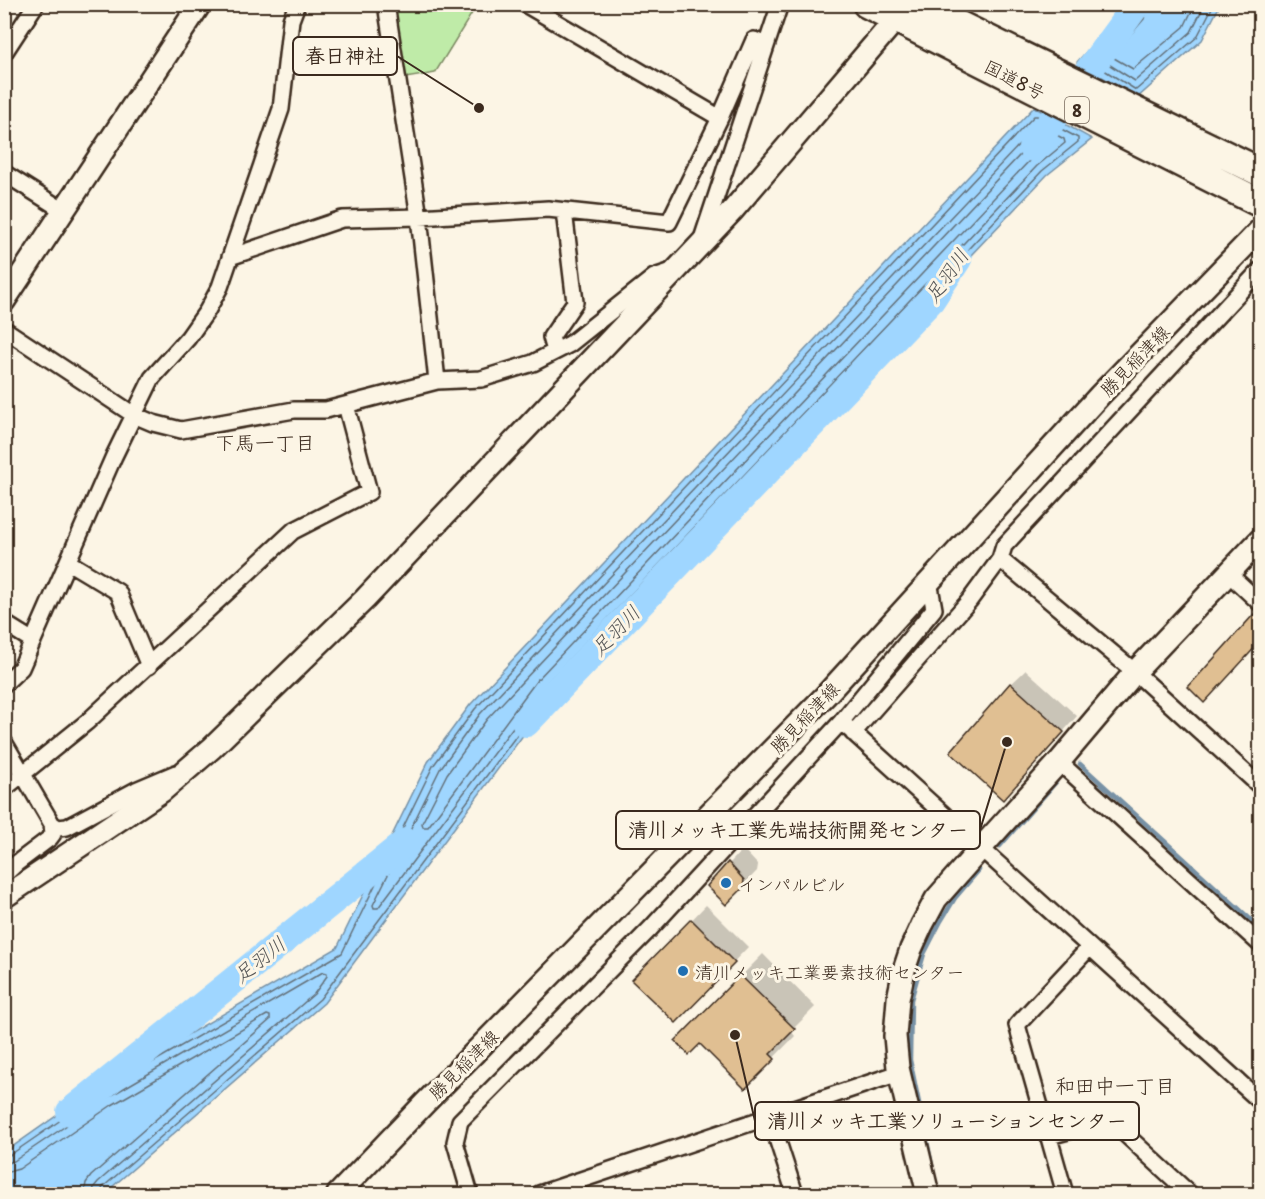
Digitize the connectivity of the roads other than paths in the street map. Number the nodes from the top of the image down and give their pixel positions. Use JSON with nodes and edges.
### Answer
{"nodes":[{"id":1,"x":36,"y":4,"type":"edge"},
{"id":2,"x":200,"y":4,"type":"edge"},
{"id":3,"x":297,"y":4,"type":"edge"},
{"id":4,"x":386,"y":4,"type":"edge"},
{"id":5,"x":525,"y":4,"type":"edge"},
{"id":6,"x":780,"y":4,"type":"edge"},
{"id":7,"x":867,"y":4,"type":"edge"},
{"id":8,"x":906,"y":12,"type":"edge"},
{"id":9,"x":766,"y":45,"type":"junction"},
{"id":10,"x":4,"y":54,"type":"edge"},
{"id":11,"x":720,"y":118,"type":"junction"},
{"id":12,"x":1260,"y":172,"type":"edge"},
{"id":13,"x":4,"y":173,"type":"edge"},
{"id":14,"x":1260,"y":202,"type":"edge"},
{"id":15,"x":64,"y":211,"type":"junction"},
{"id":16,"x":564,"y":211,"type":"junction"},
{"id":17,"x":419,"y":217,"type":"junction"},
{"id":18,"x":1260,"y":230,"type":"edge"},
{"id":19,"x":700,"y":245,"type":"junction"},
{"id":20,"x":230,"y":257,"type":"junction"},
{"id":21,"x":678,"y":269,"type":"junction"},
{"id":22,"x":1260,"y":270,"type":"edge"},
{"id":23,"x":4,"y":301,"type":"edge"},
{"id":24,"x":4,"y":329,"type":"edge"},
{"id":25,"x":555,"y":351,"type":"junction"},
{"id":26,"x":437,"y":381,"type":"junction"},
{"id":27,"x":346,"y":405,"type":"junction"},
{"id":28,"x":134,"y":415,"type":"junction"},
{"id":29,"x":1260,"y":540,"type":"edge"},
{"id":30,"x":1000,"y":559,"type":"junction"},
{"id":31,"x":68,"y":562,"type":"junction"},
{"id":32,"x":1230,"y":574,"type":"junction"},
{"id":33,"x":929,"y":581,"type":"junction"},
{"id":34,"x":1260,"y":603,"type":"edge"},
{"id":35,"x":4,"y":623,"type":"edge"},
{"id":36,"x":33,"y":641,"type":"junction"},
{"id":37,"x":149,"y":666,"type":"junction"},
{"id":38,"x":1135,"y":672,"type":"junction"},
{"id":39,"x":4,"y":684,"type":"edge"},
{"id":40,"x":841,"y":722,"type":"junction"},
{"id":41,"x":853,"y":733,"type":"junction"},
{"id":42,"x":4,"y":742,"type":"edge"},
{"id":43,"x":1059,"y":762,"type":"junction"},
{"id":44,"x":188,"y":768,"type":"junction"},
{"id":45,"x":24,"y":775,"type":"junction"},
{"id":46,"x":1260,"y":786,"type":"edge"},
{"id":47,"x":4,"y":789,"type":"edge"},
{"id":48,"x":52,"y":824,"type":"junction"},
{"id":49,"x":981,"y":848,"type":"junction"},
{"id":50,"x":4,"y":875,"type":"edge"},
{"id":51,"x":4,"y":897,"type":"edge"},
{"id":52,"x":1260,"y":944,"type":"edge"},
{"id":53,"x":1090,"y":947,"type":"junction"},
{"id":54,"x":899,"y":1074,"type":"junction"},
{"id":55,"x":1260,"y":1101,"type":"edge"},
{"id":56,"x":770,"y":1117,"type":"junction"},
{"id":57,"x":1049,"y":1136,"type":"junction"},
{"id":58,"x":338,"y":1194,"type":"edge"},
{"id":59,"x":470,"y":1194,"type":"edge"},
{"id":60,"x":539,"y":1194,"type":"edge"},
{"id":61,"x":795,"y":1194,"type":"edge"},
{"id":62,"x":928,"y":1194,"type":"edge"},
{"id":63,"x":1065,"y":1194,"type":"edge"},
{"id":64,"x":1190,"y":1194,"type":"edge"}],
"edges":[{"from":1,"to":10,"type":"street"},
{"from":2,"to":15,"type":"street"},
{"from":3,"to":20,"type":"street"},
{"from":4,"to":17,"type":"street"},
{"from":5,"to":11,"type":"street"},
{"from":6,"to":9,"type":"street"},
{"from":7,"to":8,"type":"highway","name":"国道8号","number":"8"},
{"from":8,"to":12,"type":"highway","name":"国道8号","number":"8"},
{"from":8,"to":14,"type":"highway","name":"国道8号","number":"8"},
{"from":8,"to":19,"type":"street"},
{"from":9,"to":11,"type":"street"},
{"from":9,"to":19,"type":"street"},
{"from":11,"to":16,"type":"street"},
{"from":13,"to":15,"type":"street"},
{"from":15,"to":23,"type":"street"},
{"from":16,"to":17,"type":"street"},
{"from":16,"to":25,"type":"street"},
{"from":17,"to":20,"type":"street"},
{"from":17,"to":26,"type":"street"},
{"from":18,"to":33,"type":"street","name":"勝見稲津線"},
{"from":19,"to":21,"type":"street"},
{"from":20,"to":28,"type":"street"},
{"from":21,"to":25,"type":"street"},
{"from":21,"to":44,"type":"street"},
{"from":22,"to":30,"type":"street"},
{"from":24,"to":28,"type":"street"},
{"from":25,"to":26,"type":"street"},
{"from":26,"to":27,"type":"street"},
{"from":27,"to":28,"type":"street"},
{"from":27,"to":37,"type":"street"},
{"from":28,"to":31,"type":"street"},
{"from":29,"to":32,"type":"street"},
{"from":30,"to":38,"type":"street"},
{"from":30,"to":41,"type":"street"},
{"from":31,"to":36,"type":"street"},
{"from":31,"to":37,"type":"street"},
{"from":32,"to":34,"type":"street"},
{"from":32,"to":38,"type":"street"},
{"from":33,"to":40,"type":"street"},
{"from":33,"to":58,"type":"street","name":"勝見稲津線"},
{"from":35,"to":36,"type":"street"},
{"from":36,"to":39,"type":"street"},
{"from":37,"to":45,"type":"street"},
{"from":38,"to":43,"type":"street"},
{"from":38,"to":46,"type":"street"},
{"from":40,"to":41,"type":"street"},
{"from":40,"to":59,"type":"street"},
{"from":41,"to":49,"type":"street"},
{"from":42,"to":45,"type":"street"},
{"from":43,"to":49,"type":"street"},
{"from":43,"to":52,"type":"street"},
{"from":44,"to":48,"type":"street"},
{"from":44,"to":51,"type":"street"},
{"from":45,"to":47,"type":"street"},
{"from":45,"to":48,"type":"street"},
{"from":48,"to":50,"type":"street"},
{"from":49,"to":53,"type":"street"},
{"from":49,"to":54,"type":"street"},
{"from":53,"to":55,"type":"street"},
{"from":53,"to":57,"type":"street"},
{"from":54,"to":56,"type":"street"},
{"from":54,"to":62,"type":"street"},
{"from":56,"to":60,"type":"street"},
{"from":56,"to":61,"type":"street"},
{"from":57,"to":63,"type":"street"},
{"from":57,"to":64,"type":"street"}]}
